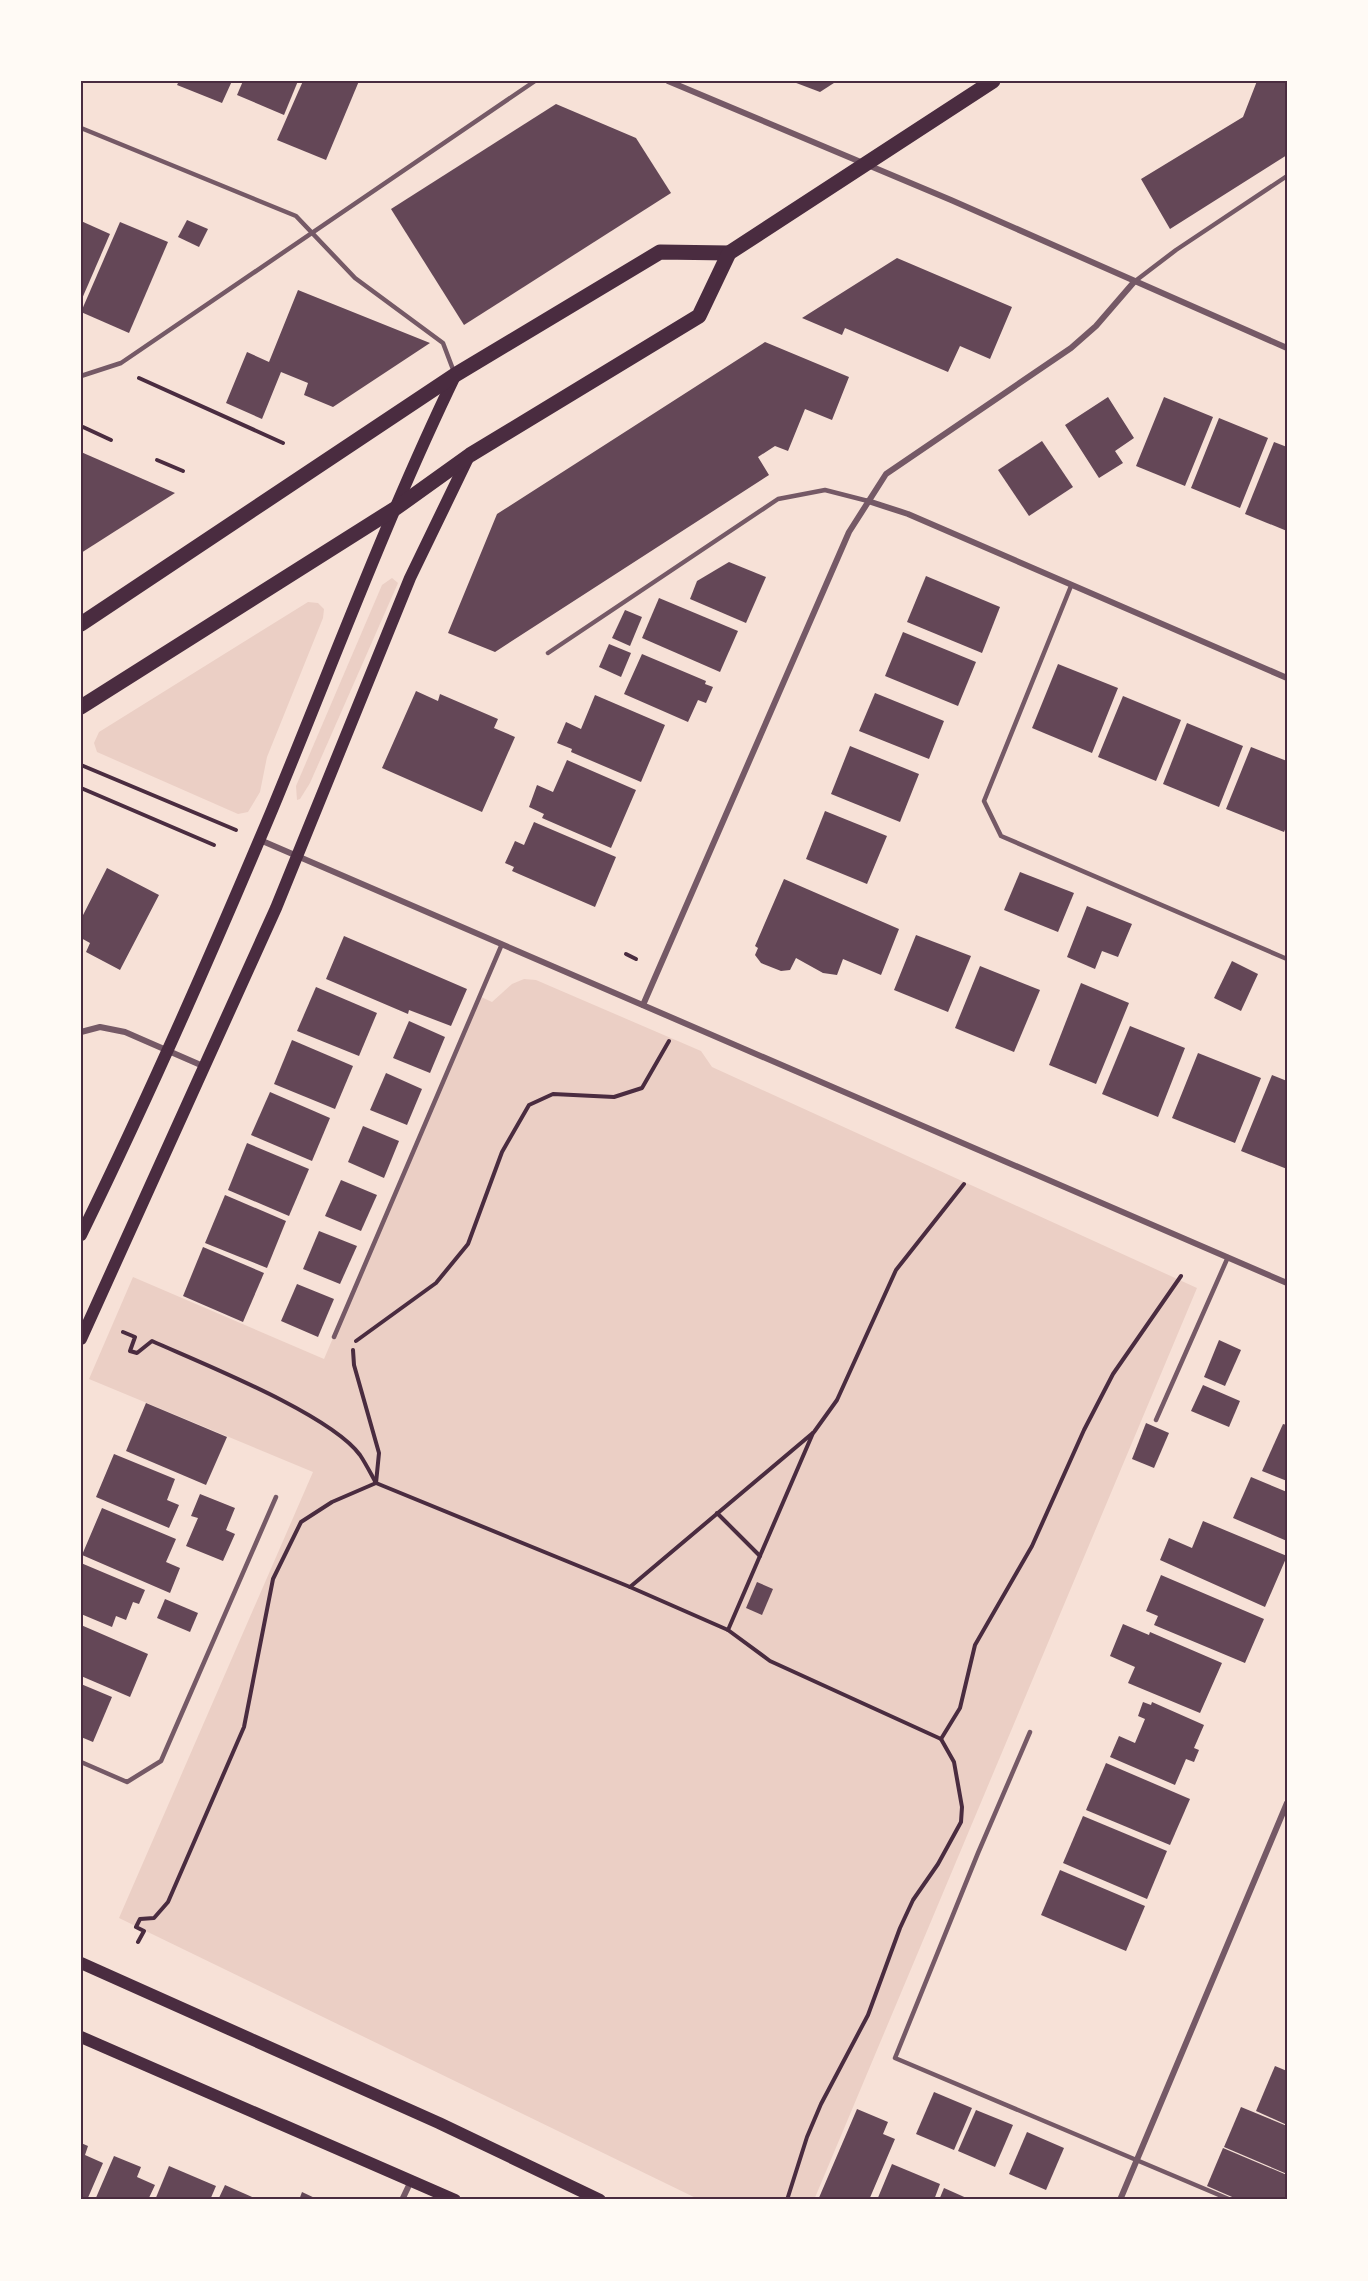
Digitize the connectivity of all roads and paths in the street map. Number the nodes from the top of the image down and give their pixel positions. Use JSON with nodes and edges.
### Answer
{"nodes":[{"id":1,"x":535,"y":81,"type":"edge"},
{"id":2,"x":668,"y":81,"type":"edge"},
{"id":3,"x":993,"y":81,"type":"edge"},
{"id":4,"x":81,"y":128,"type":"edge"},
{"id":5,"x":863,"y":165,"type":"junction"},
{"id":6,"x":1287,"y":176,"type":"edge"},
{"id":7,"x":312,"y":233,"type":"junction"},
{"id":8,"x":729,"y":253,"type":"junction"},
{"id":9,"x":1134,"y":282,"type":"junction"},
{"id":10,"x":1287,"y":348,"type":"edge"},
{"id":11,"x":121,"y":363,"type":"junction"},
{"id":12,"x":455,"y":375,"type":"junction"},
{"id":13,"x":81,"y":376,"type":"edge"},
{"id":14,"x":83,"y":427,"type":"dead end"},
{"id":15,"x":111,"y":440,"type":"dead end"},
{"id":16,"x":283,"y":443,"type":"dead end"},
{"id":17,"x":470,"y":455,"type":"junction"},
{"id":18,"x":157,"y":460,"type":"dead end"},
{"id":19,"x":183,"y":471,"type":"dead end"},
{"id":20,"x":868,"y":501,"type":"junction"},
{"id":21,"x":396,"y":508,"type":"junction"},
{"id":22,"x":1071,"y":586,"type":"junction"},
{"id":23,"x":81,"y":624,"type":"edge"},
{"id":24,"x":548,"y":653,"type":"dead end"},
{"id":25,"x":1287,"y":678,"type":"edge"},
{"id":26,"x":81,"y":707,"type":"edge"},
{"id":27,"x":81,"y":765,"type":"edge"},
{"id":28,"x":81,"y":788,"type":"edge"},
{"id":29,"x":258,"y":840,"type":"junction"},
{"id":30,"x":214,"y":845,"type":"dead end"},
{"id":31,"x":297,"y":856,"type":"junction"},
{"id":32,"x":502,"y":944,"type":"junction"},
{"id":33,"x":626,"y":954,"type":"dead end"},
{"id":34,"x":636,"y":959,"type":"dead end"},
{"id":35,"x":1287,"y":959,"type":"edge"},
{"id":36,"x":643,"y":1005,"type":"junction"},
{"id":37,"x":81,"y":1032,"type":"edge"},
{"id":38,"x":670,"y":1038,"type":"dead end"},
{"id":39,"x":168,"y":1051,"type":"junction"},
{"id":40,"x":203,"y":1066,"type":"junction"},
{"id":41,"x":964,"y":1184,"type":"dead end"},
{"id":42,"x":81,"y":1236,"type":"edge"},
{"id":43,"x":1228,"y":1257,"type":"junction"},
{"id":44,"x":1181,"y":1276,"type":"dead end"},
{"id":45,"x":1287,"y":1283,"type":"edge"},
{"id":46,"x":123,"y":1332,"type":"dead end"},
{"id":47,"x":334,"y":1337,"type":"dead end"},
{"id":48,"x":81,"y":1339,"type":"edge"},
{"id":49,"x":1156,"y":1420,"type":"dead end"},
{"id":50,"x":814,"y":1432,"type":"junction"},
{"id":51,"x":376,"y":1483,"type":"junction"},
{"id":52,"x":276,"y":1497,"type":"dead end"},
{"id":53,"x":717,"y":1513,"type":"junction"},
{"id":54,"x":760,"y":1556,"type":"junction"},
{"id":55,"x":630,"y":1587,"type":"junction"},
{"id":56,"x":728,"y":1630,"type":"junction"},
{"id":57,"x":1030,"y":1732,"type":"dead end"},
{"id":58,"x":941,"y":1739,"type":"junction"},
{"id":59,"x":81,"y":1762,"type":"edge"},
{"id":60,"x":1287,"y":1803,"type":"edge"},
{"id":61,"x":138,"y":1942,"type":"dead end"},
{"id":62,"x":81,"y":1963,"type":"edge"},
{"id":63,"x":81,"y":2037,"type":"edge"},
{"id":64,"x":1137,"y":2159,"type":"junction"},
{"id":65,"x":411,"y":2180,"type":"junction"},
{"id":66,"x":402,"y":2200,"type":"edge"},
{"id":67,"x":455,"y":2200,"type":"edge"},
{"id":68,"x":600,"y":2200,"type":"edge"},
{"id":69,"x":787,"y":2200,"type":"edge"},
{"id":70,"x":1120,"y":2200,"type":"edge"},
{"id":71,"x":1231,"y":2200,"type":"edge"}],
"edges":[{"from":1,"to":7,"type":"lane"},
{"from":2,"to":5,"type":"street"},
{"from":3,"to":5,"type":"main road"},
{"from":4,"to":7,"type":"lane"},
{"from":5,"to":8,"type":"main road"},
{"from":5,"to":9,"type":"street"},
{"from":6,"to":9,"type":"lane"},
{"from":7,"to":11,"type":"lane"},
{"from":7,"to":12,"type":"lane"},
{"from":8,"to":12,"type":"main road"},
{"from":8,"to":17,"type":"main road"},
{"from":9,"to":10,"type":"street"},
{"from":9,"to":20,"type":"street"},
{"from":11,"to":13,"type":"lane"},
{"from":11,"to":16,"type":"path"},
{"from":12,"to":21,"type":"main road"},
{"from":12,"to":23,"type":"main road"},
{"from":14,"to":15,"type":"path"},
{"from":17,"to":21,"type":"main road"},
{"from":17,"to":31,"type":"main road"},
{"from":18,"to":19,"type":"path"},
{"from":20,"to":22,"type":"street"},
{"from":20,"to":24,"type":"lane"},
{"from":20,"to":36,"type":"street"},
{"from":21,"to":26,"type":"main road"},
{"from":21,"to":29,"type":"main road"},
{"from":22,"to":25,"type":"street"},
{"from":22,"to":35,"type":"lane"},
{"from":27,"to":29,"type":"path"},
{"from":28,"to":30,"type":"path"},
{"from":29,"to":31,"type":"street"},
{"from":29,"to":39,"type":"main road"},
{"from":31,"to":32,"type":"street"},
{"from":31,"to":40,"type":"main road"},
{"from":32,"to":36,"type":"street"},
{"from":32,"to":47,"type":"lane"},
{"from":33,"to":34,"type":"path"},
{"from":36,"to":43,"type":"street"},
{"from":37,"to":39,"type":"street"},
{"from":38,"to":51,"type":"path"},
{"from":39,"to":40,"type":"street"},
{"from":39,"to":42,"type":"main road"},
{"from":40,"to":48,"type":"main road"},
{"from":41,"to":50,"type":"path"},
{"from":43,"to":45,"type":"street"},
{"from":43,"to":49,"type":"lane"},
{"from":44,"to":58,"type":"path"},
{"from":46,"to":51,"type":"path"},
{"from":50,"to":53,"type":"path"},
{"from":50,"to":54,"type":"path"},
{"from":51,"to":55,"type":"path"},
{"from":51,"to":61,"type":"path"},
{"from":52,"to":59,"type":"lane"},
{"from":53,"to":54,"type":"path"},
{"from":53,"to":55,"type":"path"},
{"from":54,"to":56,"type":"path"},
{"from":55,"to":56,"type":"path"},
{"from":56,"to":58,"type":"path"},
{"from":57,"to":64,"type":"lane"},
{"from":58,"to":69,"type":"path"},
{"from":60,"to":64,"type":"street"},
{"from":62,"to":68,"type":"main road"},
{"from":63,"to":65,"type":"main road"},
{"from":64,"to":70,"type":"street"},
{"from":64,"to":71,"type":"lane"},
{"from":65,"to":66,"type":"street"},
{"from":65,"to":67,"type":"main road"}]}
